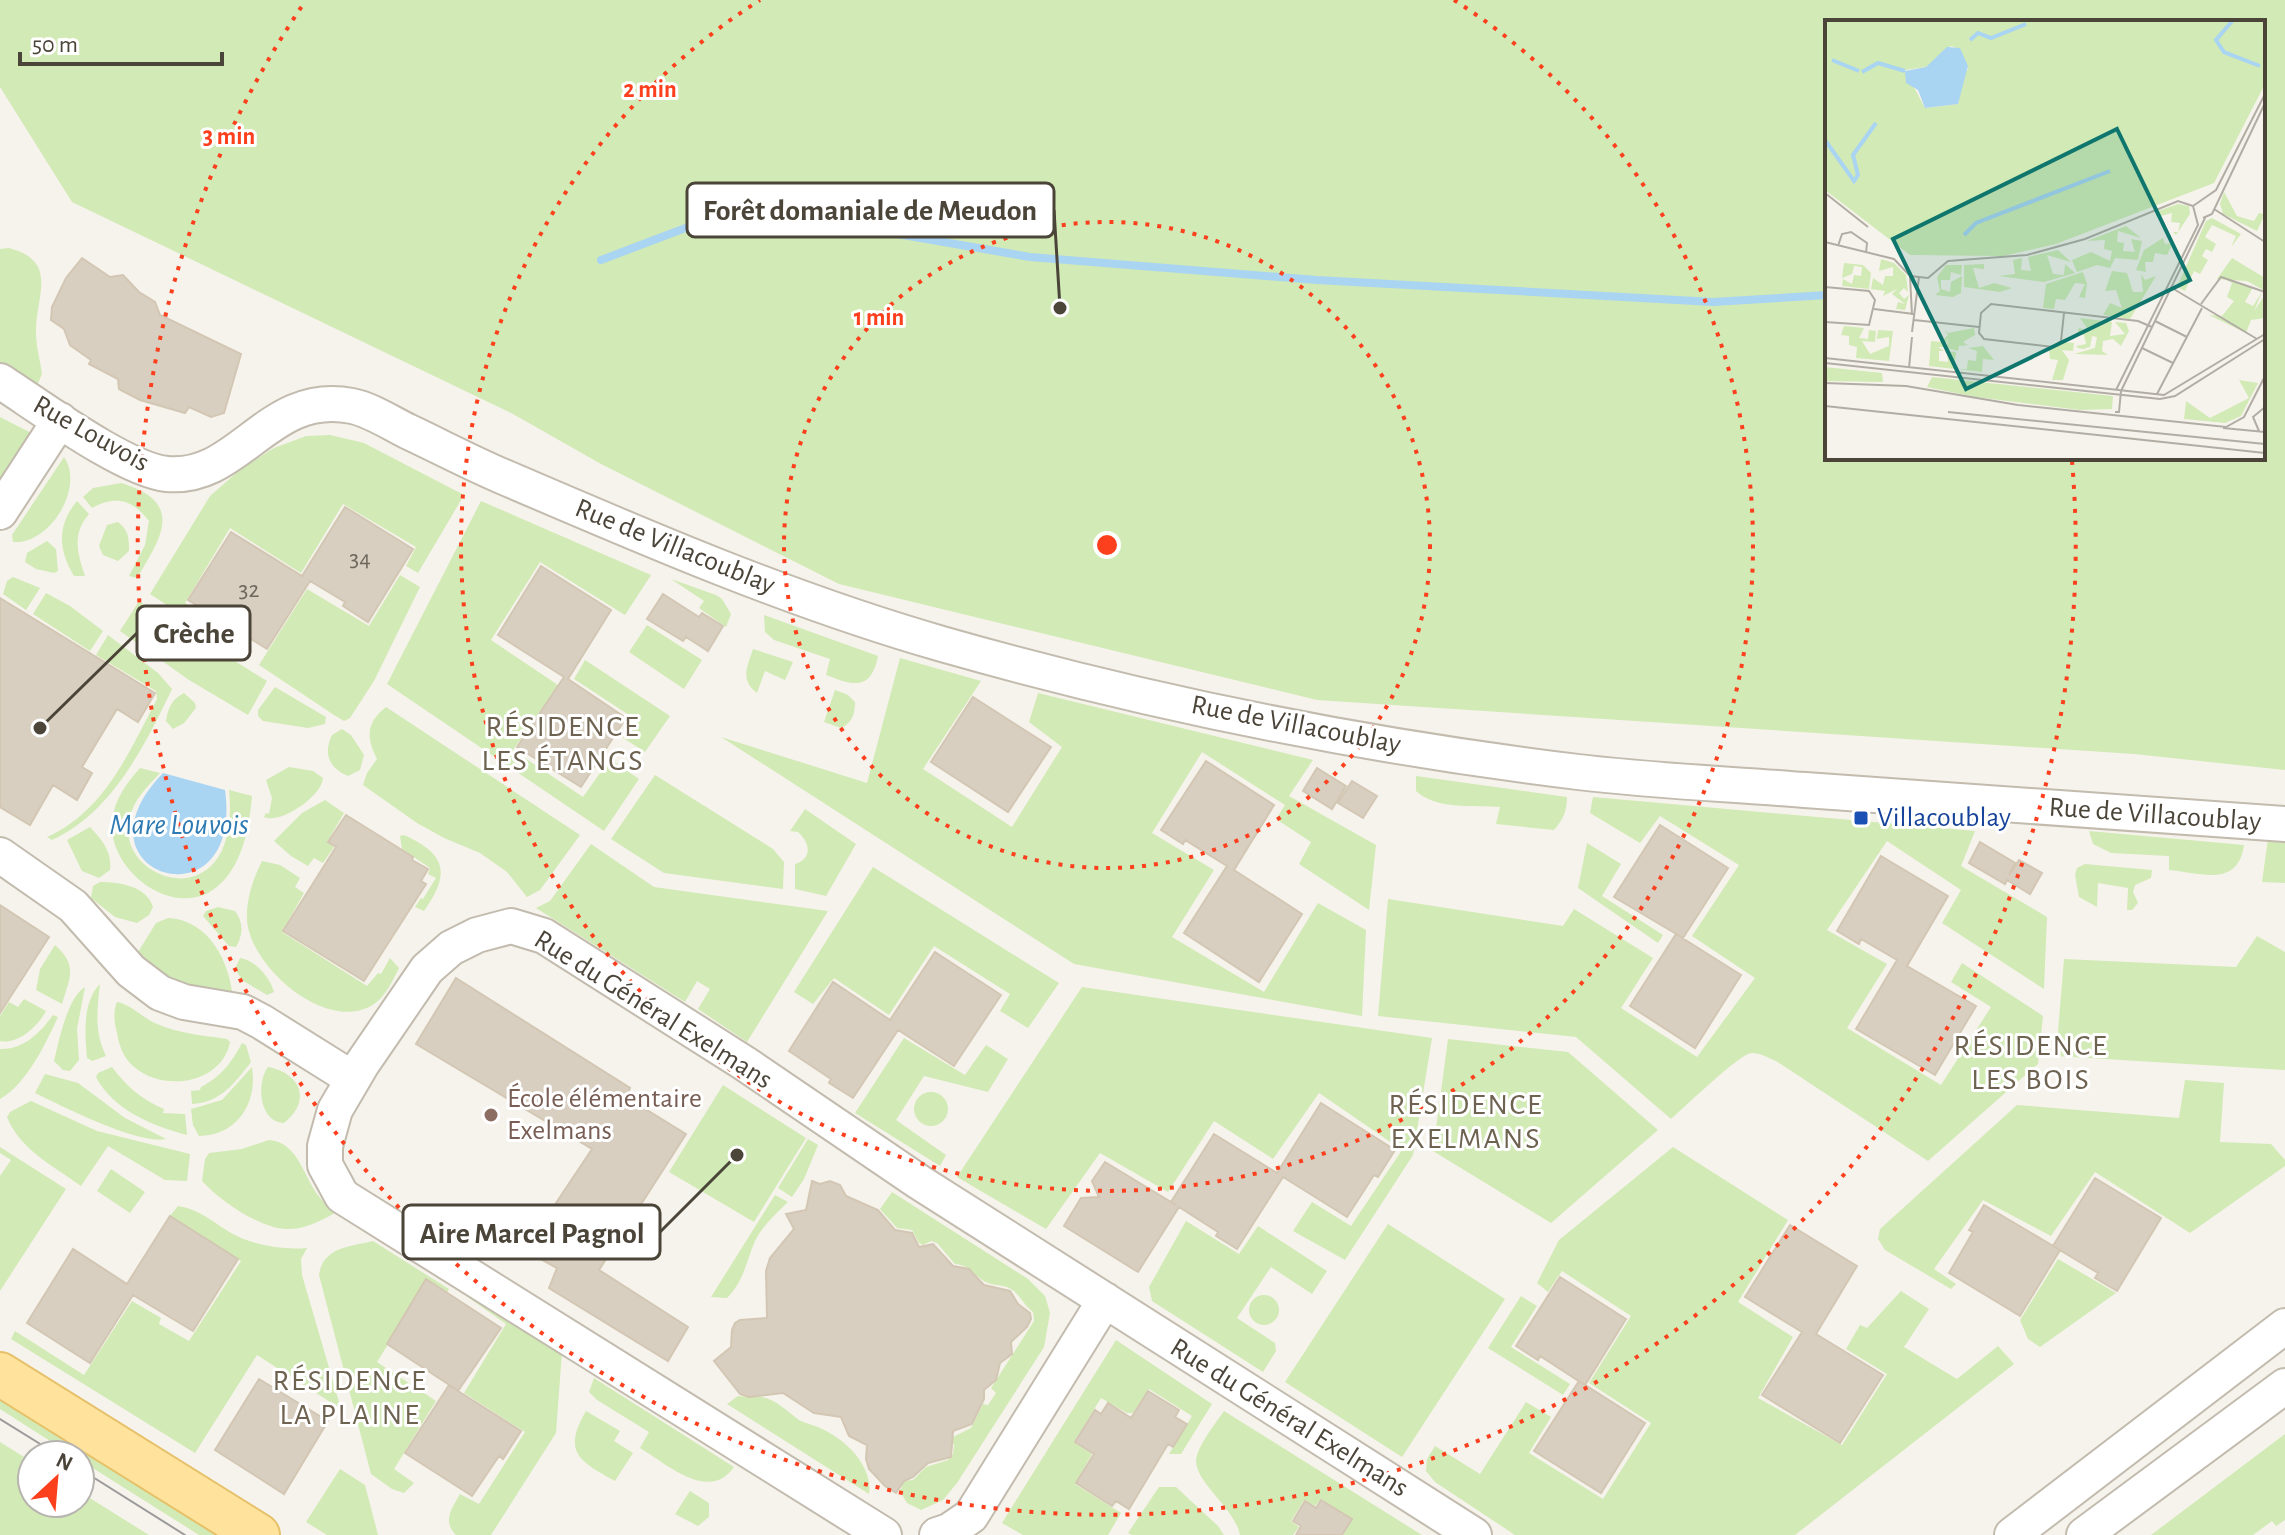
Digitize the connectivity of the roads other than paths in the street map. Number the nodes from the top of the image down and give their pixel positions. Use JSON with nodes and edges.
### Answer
{"nodes":[{"id":1,"x":0,"y":381,"type":"edge"},
{"id":2,"x":358,"y":407,"type":"joint"},
{"id":3,"x":60,"y":420,"type":"junction"},
{"id":4,"x":0,"y":512,"type":"edge"},
{"id":5,"x":2285,"y":824,"type":"edge"},
{"id":6,"x":0,"y":855,"type":"edge"},
{"id":7,"x":353,"y":1079,"type":"junction"},
{"id":8,"x":1105,"y":1300,"type":"junction"},
{"id":9,"x":2285,"y":1326,"type":"edge"},
{"id":10,"x":0,"y":1374,"type":"edge"},
{"id":11,"x":2285,"y":1386,"type":"edge"},
{"id":12,"x":2093,"y":1532,"type":"edge"},
{"id":13,"x":258,"y":1535,"type":"edge"},
{"id":14,"x":884,"y":1535,"type":"edge"},
{"id":15,"x":937,"y":1535,"type":"edge"},
{"id":16,"x":1474,"y":1535,"type":"edge"},
{"id":17,"x":2012,"y":1535,"type":"edge"}],
"edges":[{"from":1,"to":3,"type":"street","name":"Rue Louvois"},
{"from":2,"to":3,"type":"street","name":"Rue Louvois"},
{"from":2,"to":5,"type":"street","name":"Rue de Villacoublay"},
{"from":3,"to":4,"type":"street"},
{"from":6,"to":7,"type":"street"},
{"from":7,"to":8,"type":"street","name":"Rue du Général Exelmans"},
{"from":7,"to":14,"type":"street","name":"Rue du Général Exelmans"},
{"from":8,"to":15,"type":"street"},
{"from":8,"to":16,"type":"street","name":"Rue du Général Exelmans"},
{"from":9,"to":17,"type":"street"},
{"from":10,"to":13,"type":"main road"},
{"from":11,"to":12,"type":"street"}]}
